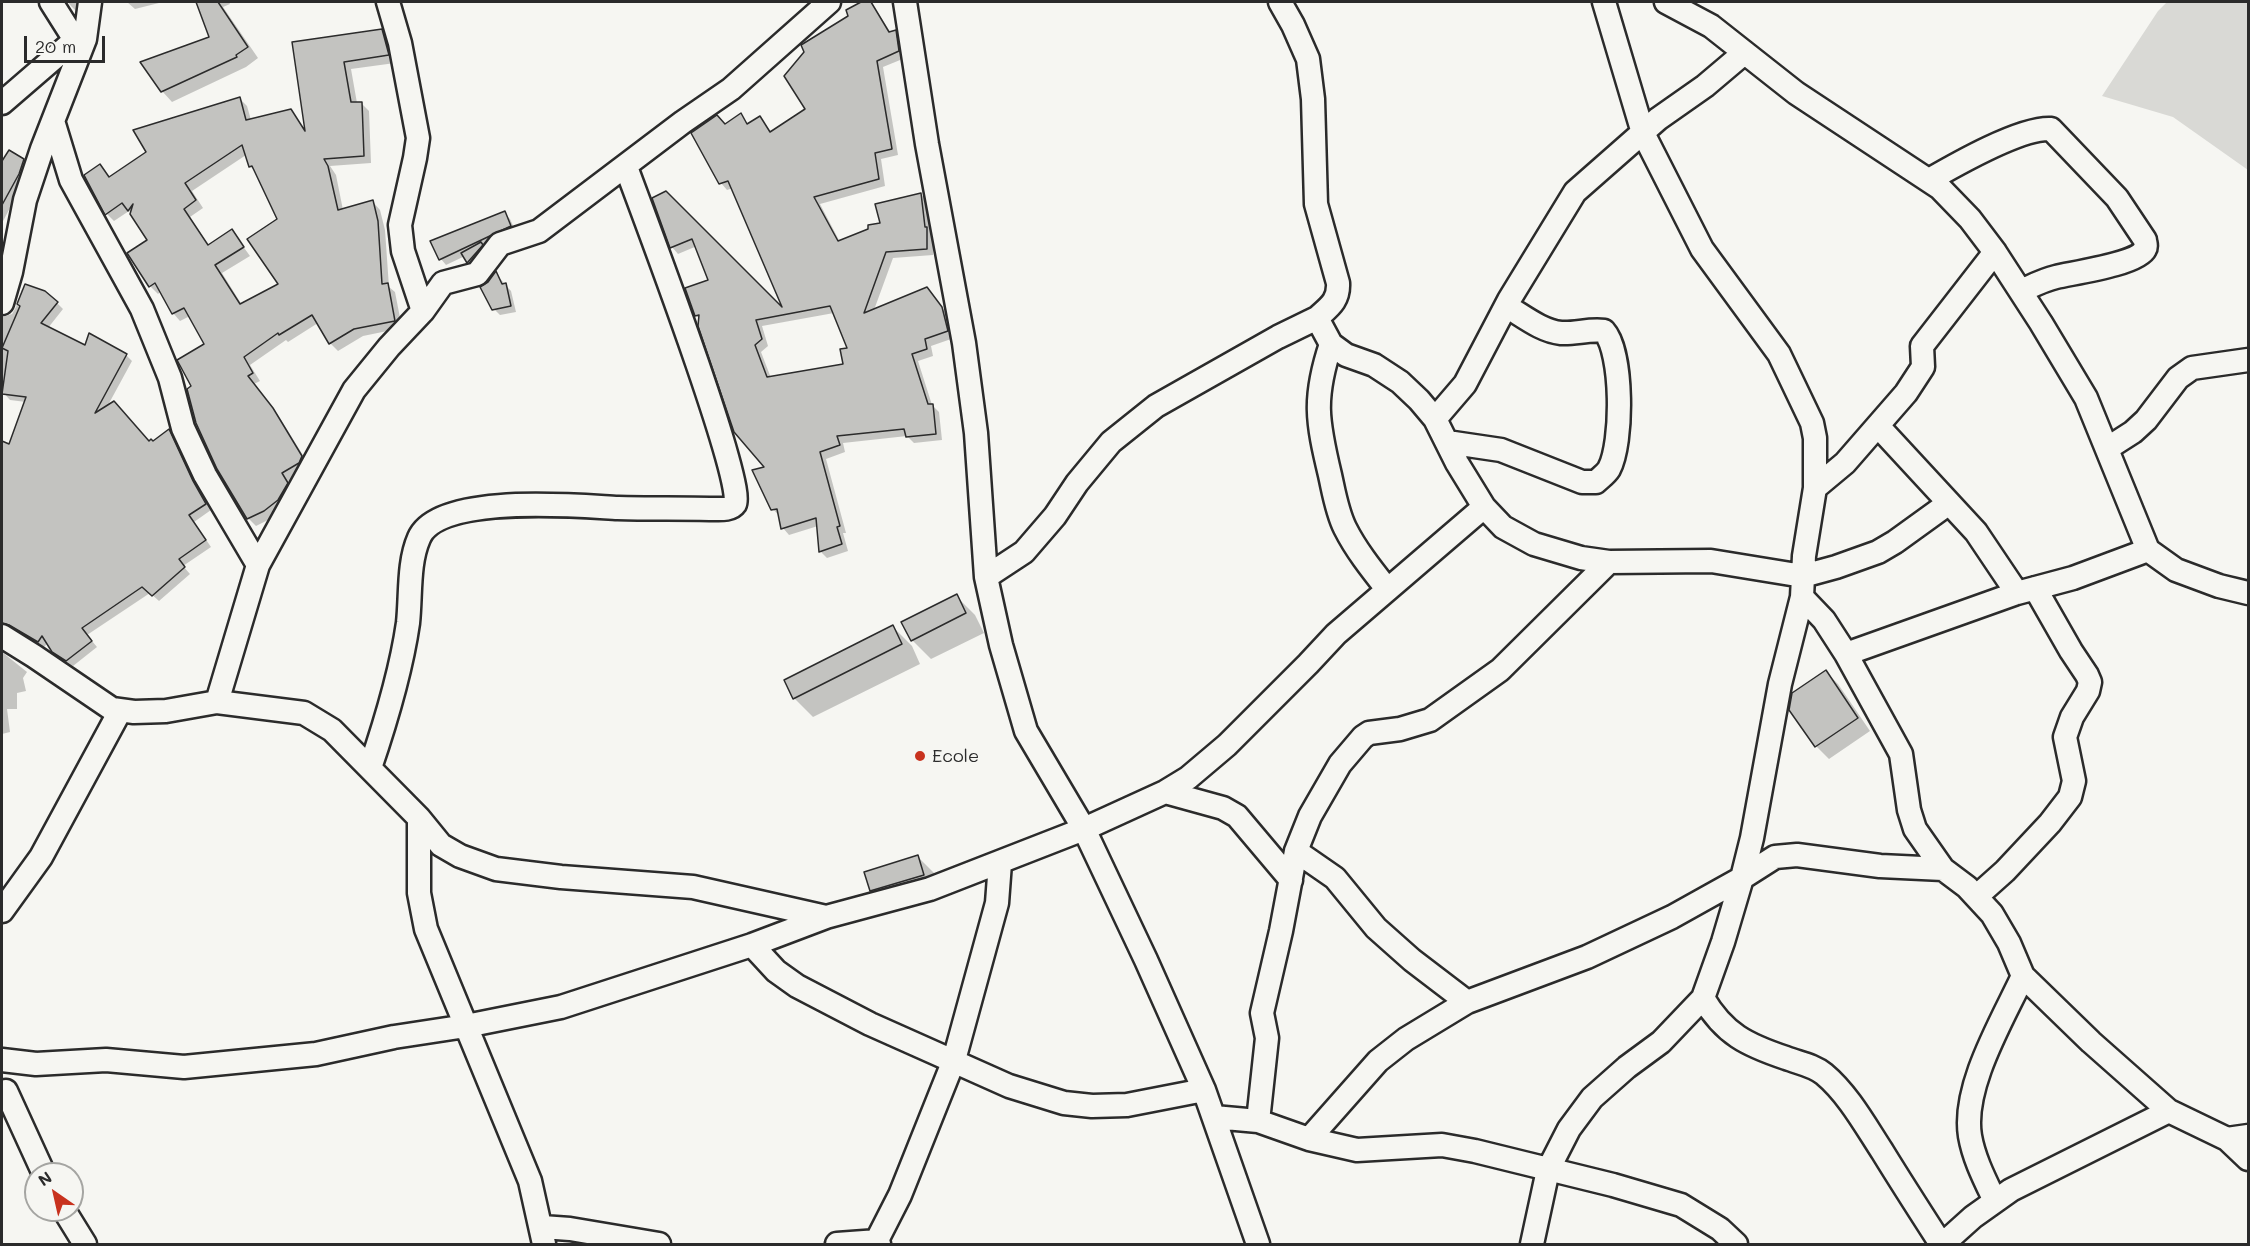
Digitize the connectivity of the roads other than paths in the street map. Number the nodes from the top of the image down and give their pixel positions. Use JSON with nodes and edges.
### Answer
{"nodes":[{"id":1,"x":51,"y":2,"type":"edge"},
{"id":2,"x":90,"y":2,"type":"edge"},
{"id":3,"x":388,"y":2,"type":"edge"},
{"id":4,"x":829,"y":2,"type":"edge"},
{"id":5,"x":905,"y":2,"type":"edge"},
{"id":6,"x":1280,"y":2,"type":"edge"},
{"id":7,"x":1604,"y":2,"type":"edge"},
{"id":8,"x":1666,"y":2,"type":"edge"},
{"id":9,"x":80,"y":40,"type":"junction"},
{"id":10,"x":1744,"y":53,"type":"junction"},
{"id":11,"x":2,"y":103,"type":"edge"},
{"id":12,"x":53,"y":121,"type":"junction"},
{"id":13,"x":1643,"y":133,"type":"junction"},
{"id":14,"x":626,"y":167,"type":"junction"},
{"id":15,"x":1929,"y":180,"type":"junction"},
{"id":16,"x":1995,"y":252,"type":"junction"},
{"id":17,"x":2021,"y":291,"type":"junction"},
{"id":18,"x":2,"y":303,"type":"edge"},
{"id":19,"x":1506,"y":306,"type":"junction"},
{"id":20,"x":423,"y":310,"type":"junction"},
{"id":21,"x":1317,"y":318,"type":"junction"},
{"id":22,"x":1331,"y":344,"type":"junction"},
{"id":23,"x":2248,"y":360,"type":"edge"},
{"id":24,"x":1435,"y":419,"type":"junction"},
{"id":25,"x":1878,"y":426,"type":"junction"},
{"id":26,"x":1447,"y":442,"type":"junction"},
{"id":27,"x":2108,"y":448,"type":"junction"},
{"id":28,"x":1815,"y":488,"type":"junction"},
{"id":29,"x":1949,"y":503,"type":"junction"},
{"id":30,"x":1484,"y":507,"type":"junction"},
{"id":31,"x":2148,"y":550,"type":"junction"},
{"id":32,"x":1609,"y":562,"type":"junction"},
{"id":33,"x":258,"y":565,"type":"junction"},
{"id":34,"x":986,"y":578,"type":"junction"},
{"id":35,"x":1802,"y":586,"type":"junction"},
{"id":36,"x":1387,"y":589,"type":"junction"},
{"id":37,"x":2026,"y":590,"type":"junction"},
{"id":38,"x":2248,"y":593,"type":"edge"},
{"id":39,"x":2,"y":636,"type":"edge"},
{"id":40,"x":1846,"y":654,"type":"junction"},
{"id":41,"x":217,"y":702,"type":"junction"},
{"id":42,"x":120,"y":711,"type":"junction"},
{"id":43,"x":370,"y":768,"type":"junction"},
{"id":44,"x":1165,"y":792,"type":"junction"},
{"id":45,"x":418,"y":818,"type":"junction"},
{"id":46,"x":1084,"y":829,"type":"junction"},
{"id":47,"x":1296,"y":851,"type":"junction"},
{"id":48,"x":1000,"y":862,"type":"junction"},
{"id":49,"x":1943,"y":868,"type":"junction"},
{"id":50,"x":1742,"y":878,"type":"junction"},
{"id":51,"x":1291,"y":880,"type":"junction"},
{"id":52,"x":1977,"y":896,"type":"junction"},
{"id":53,"x":2,"y":911,"type":"edge"},
{"id":54,"x":826,"y":917,"type":"junction"},
{"id":55,"x":752,"y":945,"type":"junction"},
{"id":56,"x":2023,"y":976,"type":"junction"},
{"id":57,"x":1703,"y":998,"type":"junction"},
{"id":58,"x":1467,"y":1002,"type":"junction"},
{"id":59,"x":466,"y":1026,"type":"junction"},
{"id":60,"x":2,"y":1060,"type":"edge"},
{"id":61,"x":954,"y":1060,"type":"junction"},
{"id":62,"x":36,"y":1064,"type":"junction"},
{"id":63,"x":1204,"y":1090,"type":"junction"},
{"id":64,"x":4,"y":1093,"type":"edge"},
{"id":65,"x":2169,"y":1111,"type":"junction"},
{"id":66,"x":1214,"y":1117,"type":"junction"},
{"id":67,"x":1258,"y":1121,"type":"junction"},
{"id":68,"x":2238,"y":1138,"type":"edge"},
{"id":69,"x":1310,"y":1139,"type":"junction"},
{"id":70,"x":2248,"y":1159,"type":"edge"},
{"id":71,"x":38,"y":1162,"type":"edge"},
{"id":72,"x":1548,"y":1170,"type":"junction"},
{"id":73,"x":1995,"y":1201,"type":"junction"},
{"id":74,"x":71,"y":1222,"type":"edge"},
{"id":75,"x":543,"y":1236,"type":"edge"},
{"id":76,"x":877,"y":1243,"type":"edge"},
{"id":77,"x":85,"y":1245,"type":"edge"},
{"id":78,"x":659,"y":1245,"type":"edge"},
{"id":79,"x":837,"y":1245,"type":"edge"},
{"id":80,"x":1258,"y":1245,"type":"edge"},
{"id":81,"x":1532,"y":1245,"type":"edge"},
{"id":82,"x":1736,"y":1245,"type":"edge"},
{"id":83,"x":1942,"y":1245,"type":"edge"}],
"edges":[{"from":1,"to":9,"type":"street"},
{"from":2,"to":9,"type":"street"},
{"from":3,"to":20,"type":"street"},
{"from":4,"to":14,"type":"street"},
{"from":5,"to":34,"type":"street"},
{"from":6,"to":21,"type":"street"},
{"from":7,"to":13,"type":"street"},
{"from":8,"to":10,"type":"street"},
{"from":9,"to":11,"type":"street"},
{"from":9,"to":12,"type":"street"},
{"from":10,"to":13,"type":"street"},
{"from":10,"to":15,"type":"street"},
{"from":12,"to":18,"type":"street"},
{"from":12,"to":33,"type":"street"},
{"from":13,"to":19,"type":"street"},
{"from":13,"to":28,"type":"street"},
{"from":14,"to":20,"type":"street"},
{"from":14,"to":43,"type":"street"},
{"from":15,"to":16,"type":"street"},
{"from":15,"to":17,"type":"street"},
{"from":16,"to":17,"type":"street"},
{"from":16,"to":25,"type":"street"},
{"from":17,"to":27,"type":"street"},
{"from":19,"to":24,"type":"street"},
{"from":19,"to":26,"type":"street"},
{"from":20,"to":33,"type":"street"},
{"from":21,"to":22,"type":"street"},
{"from":21,"to":34,"type":"street"},
{"from":22,"to":24,"type":"street"},
{"from":22,"to":36,"type":"street"},
{"from":23,"to":27,"type":"street"},
{"from":24,"to":26,"type":"street"},
{"from":25,"to":28,"type":"street"},
{"from":25,"to":29,"type":"street"},
{"from":26,"to":30,"type":"street"},
{"from":27,"to":31,"type":"street"},
{"from":28,"to":35,"type":"street"},
{"from":29,"to":35,"type":"street"},
{"from":29,"to":37,"type":"street"},
{"from":30,"to":32,"type":"street"},
{"from":30,"to":36,"type":"street"},
{"from":31,"to":37,"type":"street"},
{"from":31,"to":38,"type":"street"},
{"from":32,"to":35,"type":"street"},
{"from":32,"to":47,"type":"street"},
{"from":33,"to":41,"type":"street"},
{"from":34,"to":46,"type":"street"},
{"from":35,"to":40,"type":"street"},
{"from":35,"to":50,"type":"street"},
{"from":36,"to":44,"type":"street"},
{"from":37,"to":40,"type":"street"},
{"from":37,"to":52,"type":"street"},
{"from":39,"to":42,"type":"street"},
{"from":40,"to":49,"type":"street"},
{"from":41,"to":42,"type":"street"},
{"from":41,"to":43,"type":"street"},
{"from":42,"to":53,"type":"street"},
{"from":43,"to":45,"type":"street"},
{"from":44,"to":46,"type":"street"},
{"from":44,"to":51,"type":"street"},
{"from":45,"to":54,"type":"street"},
{"from":45,"to":59,"type":"street"},
{"from":46,"to":48,"type":"street"},
{"from":46,"to":63,"type":"street"},
{"from":47,"to":51,"type":"street"},
{"from":47,"to":58,"type":"street"},
{"from":48,"to":54,"type":"street"},
{"from":48,"to":61,"type":"street"},
{"from":49,"to":50,"type":"street"},
{"from":49,"to":52,"type":"street"},
{"from":50,"to":57,"type":"street"},
{"from":50,"to":58,"type":"street"},
{"from":51,"to":67,"type":"street"},
{"from":52,"to":56,"type":"street"},
{"from":54,"to":55,"type":"street"},
{"from":55,"to":59,"type":"street"},
{"from":55,"to":61,"type":"street"},
{"from":56,"to":65,"type":"street"},
{"from":56,"to":73,"type":"street"},
{"from":57,"to":72,"type":"street"},
{"from":57,"to":83,"type":"street"},
{"from":58,"to":69,"type":"street"},
{"from":59,"to":62,"type":"street"},
{"from":59,"to":75,"type":"street"},
{"from":60,"to":62,"type":"street"},
{"from":61,"to":63,"type":"street"},
{"from":61,"to":76,"type":"street"},
{"from":62,"to":64,"type":"street"},
{"from":63,"to":66,"type":"street"},
{"from":64,"to":71,"type":"street"},
{"from":65,"to":68,"type":"street"},
{"from":65,"to":73,"type":"street"},
{"from":66,"to":67,"type":"street"},
{"from":66,"to":80,"type":"street"},
{"from":67,"to":69,"type":"street"},
{"from":68,"to":70,"type":"street"},
{"from":69,"to":72,"type":"street"},
{"from":72,"to":81,"type":"street"},
{"from":72,"to":82,"type":"street"},
{"from":73,"to":83,"type":"street"},
{"from":74,"to":77,"type":"street"},
{"from":75,"to":78,"type":"street"},
{"from":76,"to":79,"type":"street"}]}
